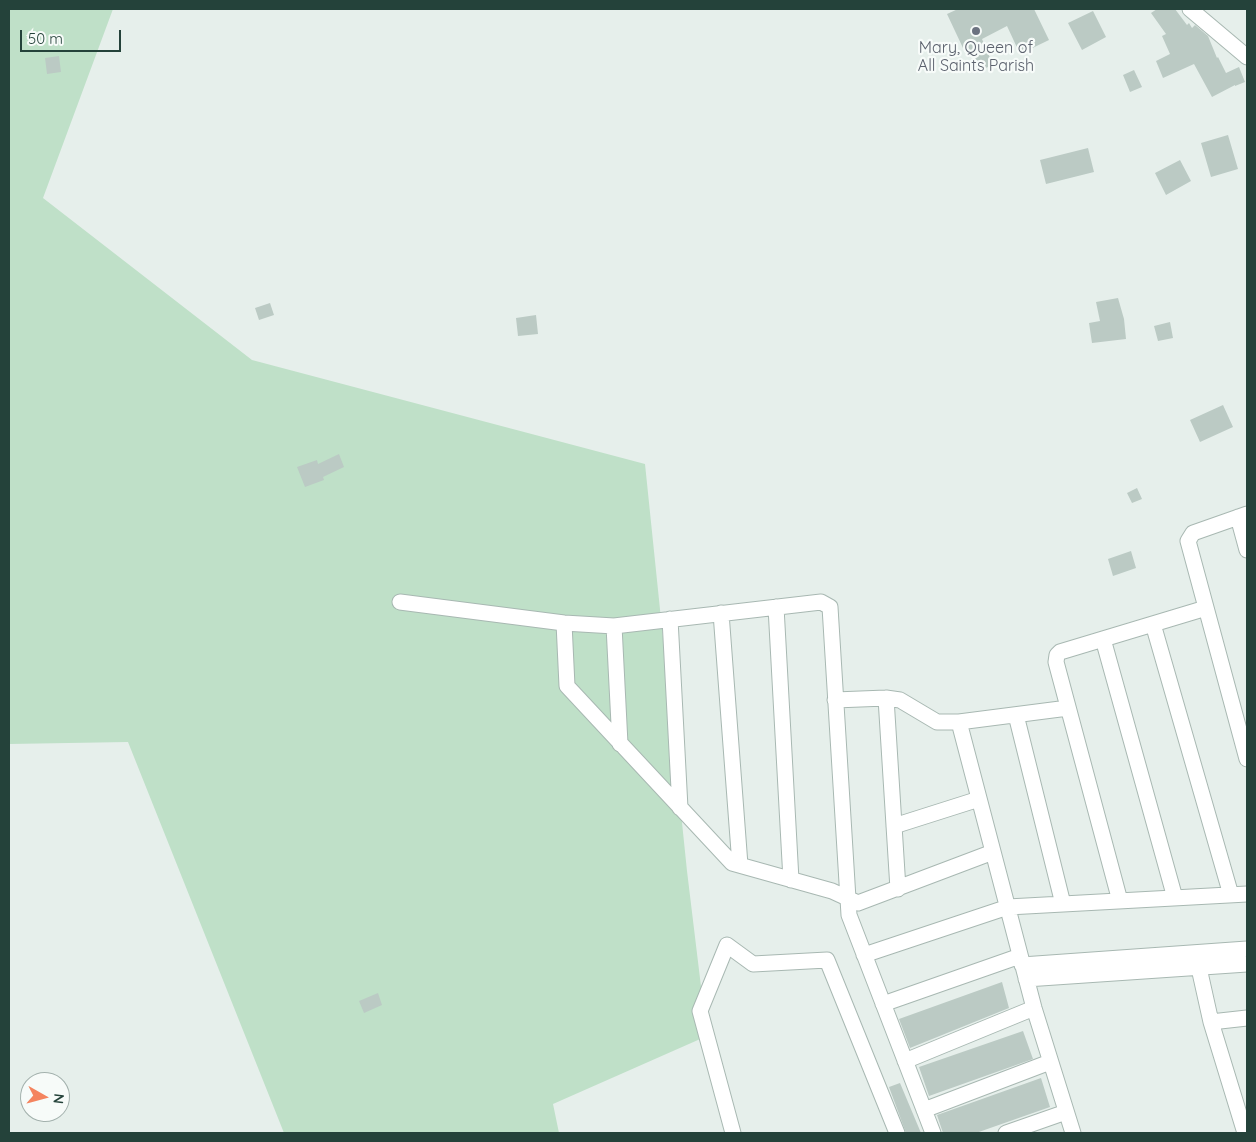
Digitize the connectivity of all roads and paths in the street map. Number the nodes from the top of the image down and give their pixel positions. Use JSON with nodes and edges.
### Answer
{"nodes":[{"id":1,"x":1190,"y":9,"type":"edge"},
{"id":2,"x":1247,"y":57,"type":"edge"},
{"id":3,"x":1243,"y":516,"type":"edge"},
{"id":4,"x":1247,"y":550,"type":"edge"},
{"id":5,"x":400,"y":602,"type":"dead end"},
{"id":6,"x":776,"y":607,"type":"junction"},
{"id":7,"x":1206,"y":608,"type":"junction"},
{"id":8,"x":721,"y":614,"type":"junction"},
{"id":9,"x":670,"y":619,"type":"junction"},
{"id":10,"x":564,"y":624,"type":"junction"},
{"id":11,"x":1154,"y":624,"type":"junction"},
{"id":12,"x":614,"y":626,"type":"junction"},
{"id":13,"x":1103,"y":639,"type":"junction"},
{"id":14,"x":886,"y":698,"type":"junction"},
{"id":15,"x":836,"y":700,"type":"junction"},
{"id":16,"x":1068,"y":708,"type":"junction"},
{"id":17,"x":1016,"y":715,"type":"junction"},
{"id":18,"x":960,"y":722,"type":"junction"},
{"id":19,"x":620,"y":744,"type":"junction"},
{"id":20,"x":1247,"y":760,"type":"edge"},
{"id":21,"x":979,"y":799,"type":"junction"},
{"id":22,"x":680,"y":808,"type":"junction"},
{"id":23,"x":894,"y":826,"type":"junction"},
{"id":24,"x":993,"y":852,"type":"junction"},
{"id":25,"x":740,"y":865,"type":"junction"},
{"id":26,"x":791,"y":880,"type":"junction"},
{"id":27,"x":898,"y":889,"type":"junction"},
{"id":28,"x":1247,"y":894,"type":"edge"},
{"id":29,"x":1231,"y":895,"type":"junction"},
{"id":30,"x":848,"y":898,"type":"junction"},
{"id":31,"x":1176,"y":898,"type":"junction"},
{"id":32,"x":1120,"y":901,"type":"junction"},
{"id":33,"x":1063,"y":904,"type":"junction"},
{"id":34,"x":1008,"y":907,"type":"junction"},
{"id":35,"x":1247,"y":949,"type":"edge"},
{"id":36,"x":864,"y":955,"type":"junction"},
{"id":37,"x":1197,"y":960,"type":"junction"},
{"id":38,"x":1247,"y":964,"type":"edge"},
{"id":39,"x":1023,"y":967,"type":"junction"},
{"id":40,"x":883,"y":1004,"type":"junction"},
{"id":41,"x":1034,"y":1008,"type":"junction"},
{"id":42,"x":1247,"y":1018,"type":"edge"},
{"id":43,"x":1210,"y":1022,"type":"junction"},
{"id":44,"x":905,"y":1060,"type":"junction"},
{"id":45,"x":1050,"y":1062,"type":"junction"},
{"id":46,"x":924,"y":1110,"type":"junction"},
{"id":47,"x":1066,"y":1112,"type":"junction"},
{"id":48,"x":734,"y":1133,"type":"edge"},
{"id":49,"x":897,"y":1133,"type":"edge"},
{"id":50,"x":933,"y":1133,"type":"edge"},
{"id":51,"x":1006,"y":1133,"type":"edge"},
{"id":52,"x":1073,"y":1133,"type":"edge"},
{"id":53,"x":1245,"y":1133,"type":"edge"}],
"edges":[{"from":1,"to":2,"type":"street"},
{"from":3,"to":4,"type":"street"},
{"from":3,"to":7,"type":"street"},
{"from":5,"to":10,"type":"street"},
{"from":6,"to":8,"type":"street"},
{"from":6,"to":15,"type":"street"},
{"from":6,"to":26,"type":"street"},
{"from":7,"to":11,"type":"street"},
{"from":7,"to":20,"type":"street"},
{"from":8,"to":9,"type":"street"},
{"from":8,"to":25,"type":"street"},
{"from":9,"to":12,"type":"street"},
{"from":9,"to":22,"type":"street"},
{"from":10,"to":12,"type":"street"},
{"from":10,"to":19,"type":"street"},
{"from":11,"to":13,"type":"street"},
{"from":11,"to":29,"type":"street"},
{"from":12,"to":19,"type":"street"},
{"from":13,"to":16,"type":"street"},
{"from":13,"to":31,"type":"street"},
{"from":14,"to":15,"type":"street"},
{"from":14,"to":18,"type":"street"},
{"from":14,"to":23,"type":"street"},
{"from":15,"to":30,"type":"street"},
{"from":16,"to":17,"type":"street"},
{"from":16,"to":32,"type":"street"},
{"from":17,"to":18,"type":"street"},
{"from":17,"to":33,"type":"street"},
{"from":18,"to":21,"type":"street"},
{"from":19,"to":22,"type":"street"},
{"from":21,"to":23,"type":"street"},
{"from":21,"to":24,"type":"street"},
{"from":22,"to":25,"type":"street"},
{"from":23,"to":27,"type":"street"},
{"from":24,"to":27,"type":"street"},
{"from":24,"to":34,"type":"street"},
{"from":25,"to":26,"type":"street"},
{"from":26,"to":30,"type":"street"},
{"from":27,"to":30,"type":"street"},
{"from":28,"to":29,"type":"street"},
{"from":29,"to":31,"type":"street"},
{"from":30,"to":36,"type":"street"},
{"from":31,"to":32,"type":"street"},
{"from":32,"to":33,"type":"street"},
{"from":33,"to":34,"type":"street"},
{"from":34,"to":36,"type":"street"},
{"from":34,"to":39,"type":"street"},
{"from":35,"to":37,"type":"street"},
{"from":36,"to":40,"type":"street"},
{"from":37,"to":38,"type":"street"},
{"from":37,"to":39,"type":"street"},
{"from":37,"to":43,"type":"street"},
{"from":39,"to":40,"type":"street"},
{"from":39,"to":41,"type":"street"},
{"from":40,"to":44,"type":"street"},
{"from":41,"to":44,"type":"street"},
{"from":41,"to":45,"type":"street"},
{"from":42,"to":43,"type":"street"},
{"from":43,"to":53,"type":"street"},
{"from":44,"to":46,"type":"street"},
{"from":45,"to":46,"type":"street"},
{"from":45,"to":47,"type":"street"},
{"from":46,"to":50,"type":"street"},
{"from":47,"to":51,"type":"street"},
{"from":47,"to":52,"type":"street"},
{"from":48,"to":49,"type":"street"}]}
